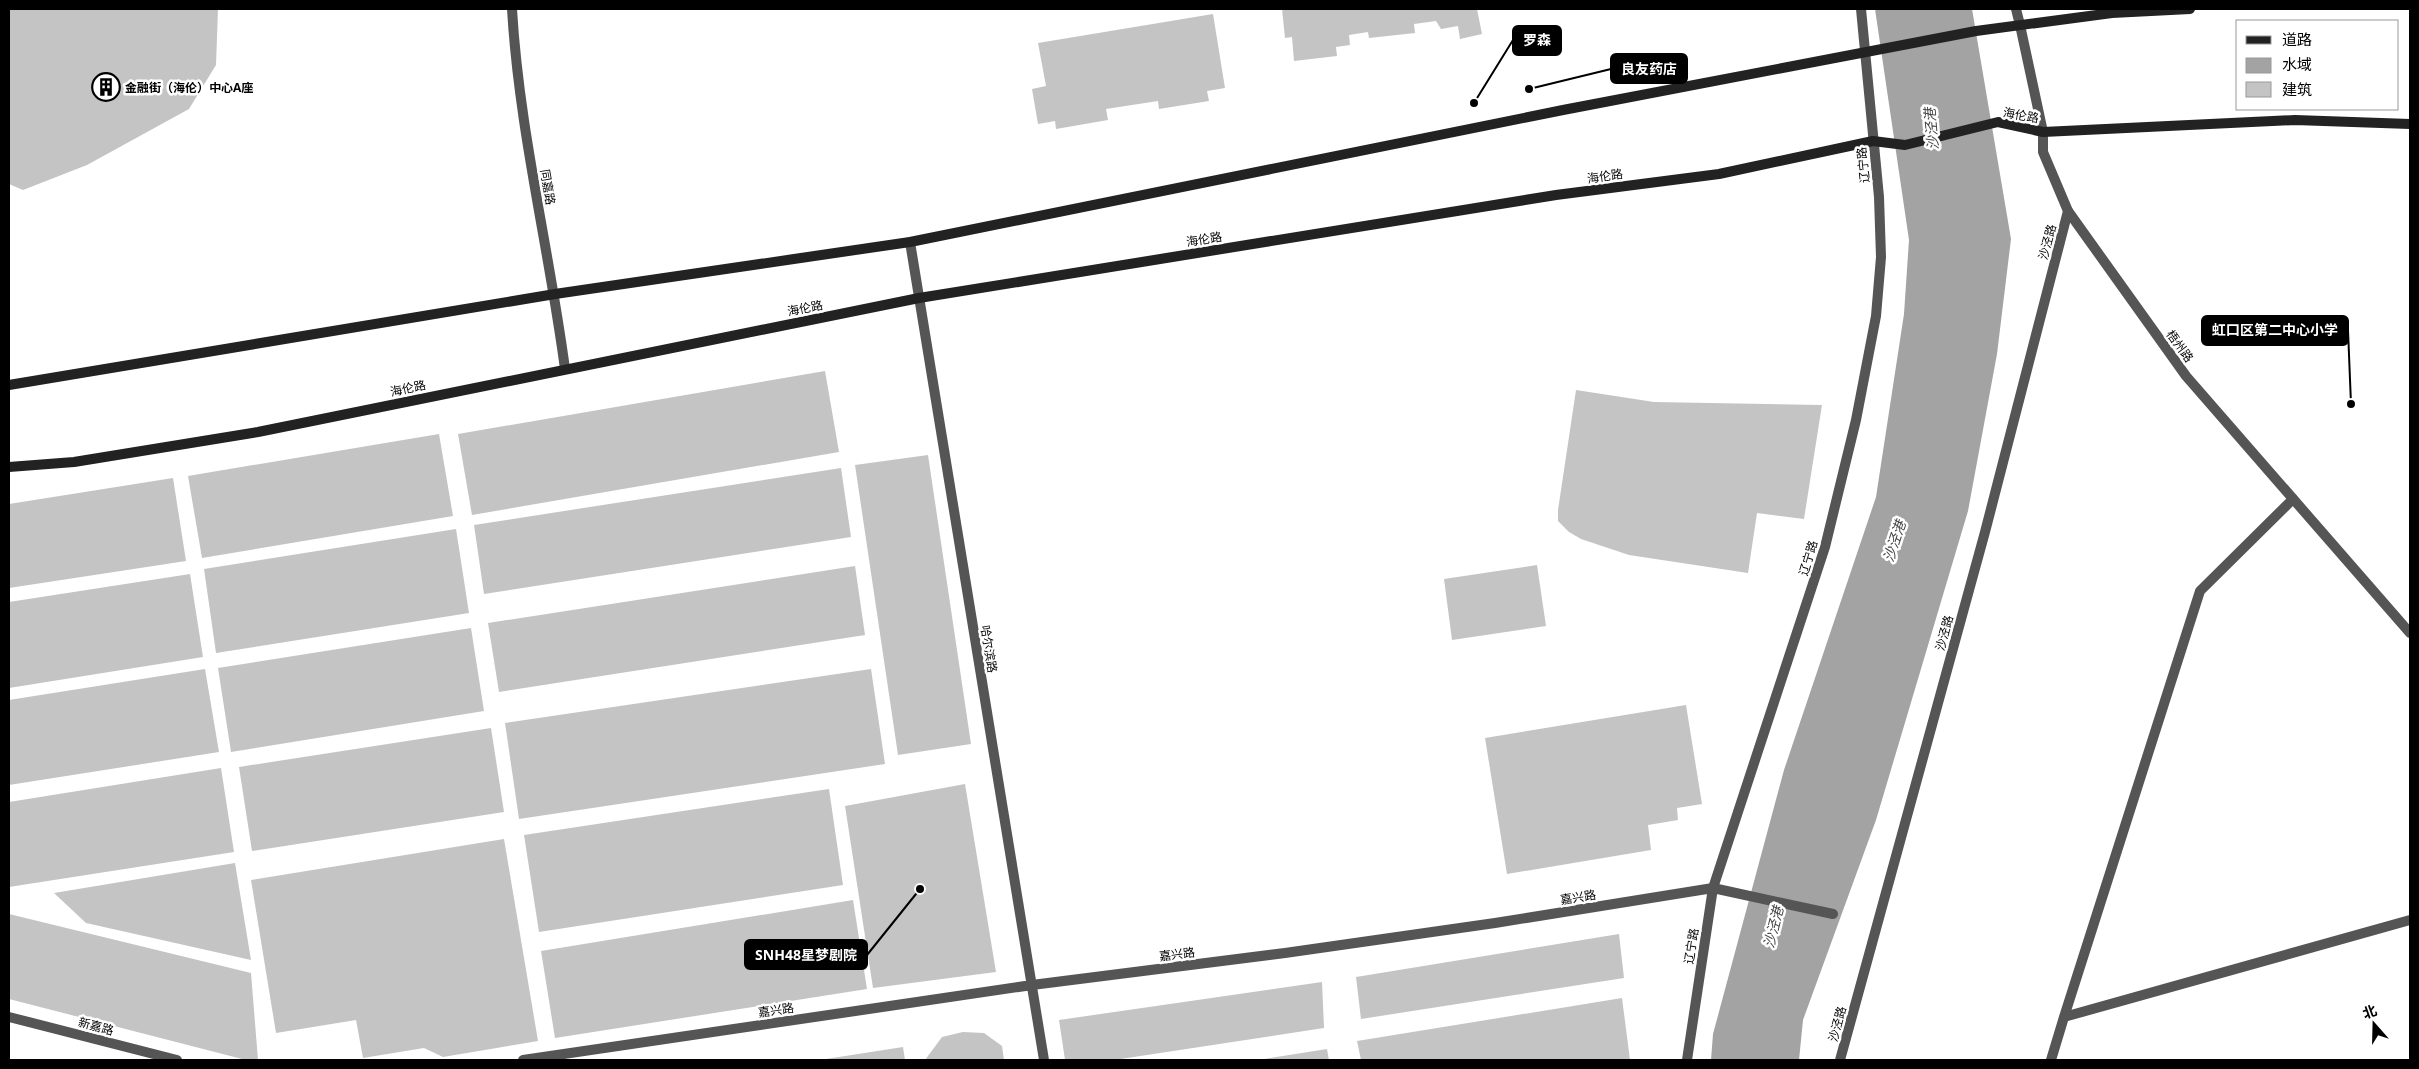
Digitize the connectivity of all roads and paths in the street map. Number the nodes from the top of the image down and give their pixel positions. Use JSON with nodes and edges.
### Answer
{"nodes":[{"id":1,"x":512,"y":9,"type":"edge"},
{"id":2,"x":1861,"y":9,"type":"edge"},
{"id":3,"x":2016,"y":9,"type":"edge"},
{"id":4,"x":2190,"y":9,"type":"edge"},
{"id":5,"x":2020,"y":25,"type":"junction"},
{"id":6,"x":1865,"y":51,"type":"junction"},
{"id":7,"x":2410,"y":124,"type":"edge"},
{"id":8,"x":2043,"y":132,"type":"junction"},
{"id":9,"x":1873,"y":141,"type":"junction"},
{"id":10,"x":2068,"y":211,"type":"junction"},
{"id":11,"x":910,"y":242,"type":"junction"},
{"id":12,"x":555,"y":294,"type":"junction"},
{"id":13,"x":919,"y":298,"type":"junction"},
{"id":14,"x":565,"y":369,"type":"junction"},
{"id":15,"x":9,"y":385,"type":"edge"},
{"id":16,"x":9,"y":467,"type":"edge"},
{"id":17,"x":2292,"y":499,"type":"junction"},
{"id":18,"x":2410,"y":633,"type":"edge"},
{"id":19,"x":1713,"y":888,"type":"junction"},
{"id":20,"x":1833,"y":914,"type":"dead end"},
{"id":21,"x":2410,"y":920,"type":"edge"},
{"id":22,"x":1032,"y":985,"type":"junction"},
{"id":23,"x":9,"y":1017,"type":"edge"},
{"id":24,"x":2064,"y":1017,"type":"junction"},
{"id":25,"x":177,"y":1060,"type":"edge"},
{"id":26,"x":523,"y":1060,"type":"edge"},
{"id":27,"x":1044,"y":1060,"type":"edge"},
{"id":28,"x":1687,"y":1060,"type":"edge"},
{"id":29,"x":1840,"y":1060,"type":"edge"},
{"id":30,"x":2051,"y":1060,"type":"edge"}],
"edges":[{"from":1,"to":12,"type":"street","name":"同嘉路"},
{"from":2,"to":6,"type":"street","name":"辽宁路"},
{"from":3,"to":5,"type":"street","name":"梧州路"},
{"from":4,"to":5,"type":"main road"},
{"from":5,"to":6,"type":"main road"},
{"from":5,"to":8,"type":"street","name":"梧州路"},
{"from":6,"to":9,"type":"street","name":"辽宁路"},
{"from":6,"to":11,"type":"main road"},
{"from":7,"to":8,"type":"main road","name":"海伦路"},
{"from":8,"to":9,"type":"main road","name":"海伦路"},
{"from":8,"to":10,"type":"street","name":"梧州路"},
{"from":9,"to":13,"type":"main road","name":"海伦路"},
{"from":9,"to":19,"type":"street","name":"辽宁路"},
{"from":10,"to":17,"type":"street","name":"梧州路"},
{"from":10,"to":29,"type":"street","name":"沙泾路"},
{"from":11,"to":12,"type":"main road"},
{"from":11,"to":13,"type":"street","name":"哈尔滨路"},
{"from":12,"to":14,"type":"street","name":"同嘉路"},
{"from":12,"to":15,"type":"main road"},
{"from":13,"to":14,"type":"main road","name":"海伦路"},
{"from":13,"to":22,"type":"street","name":"哈尔滨路"},
{"from":14,"to":16,"type":"main road","name":"海伦路"},
{"from":17,"to":18,"type":"street","name":"梧州路"},
{"from":17,"to":24,"type":"street"},
{"from":19,"to":20,"type":"street","name":"嘉兴路"},
{"from":19,"to":22,"type":"street","name":"嘉兴路"},
{"from":19,"to":28,"type":"street","name":"辽宁路"},
{"from":21,"to":24,"type":"street"},
{"from":22,"to":26,"type":"street","name":"嘉兴路"},
{"from":22,"to":27,"type":"street","name":"哈尔滨路"},
{"from":23,"to":25,"type":"street","name":"新嘉路"},
{"from":24,"to":30,"type":"street"}]}
